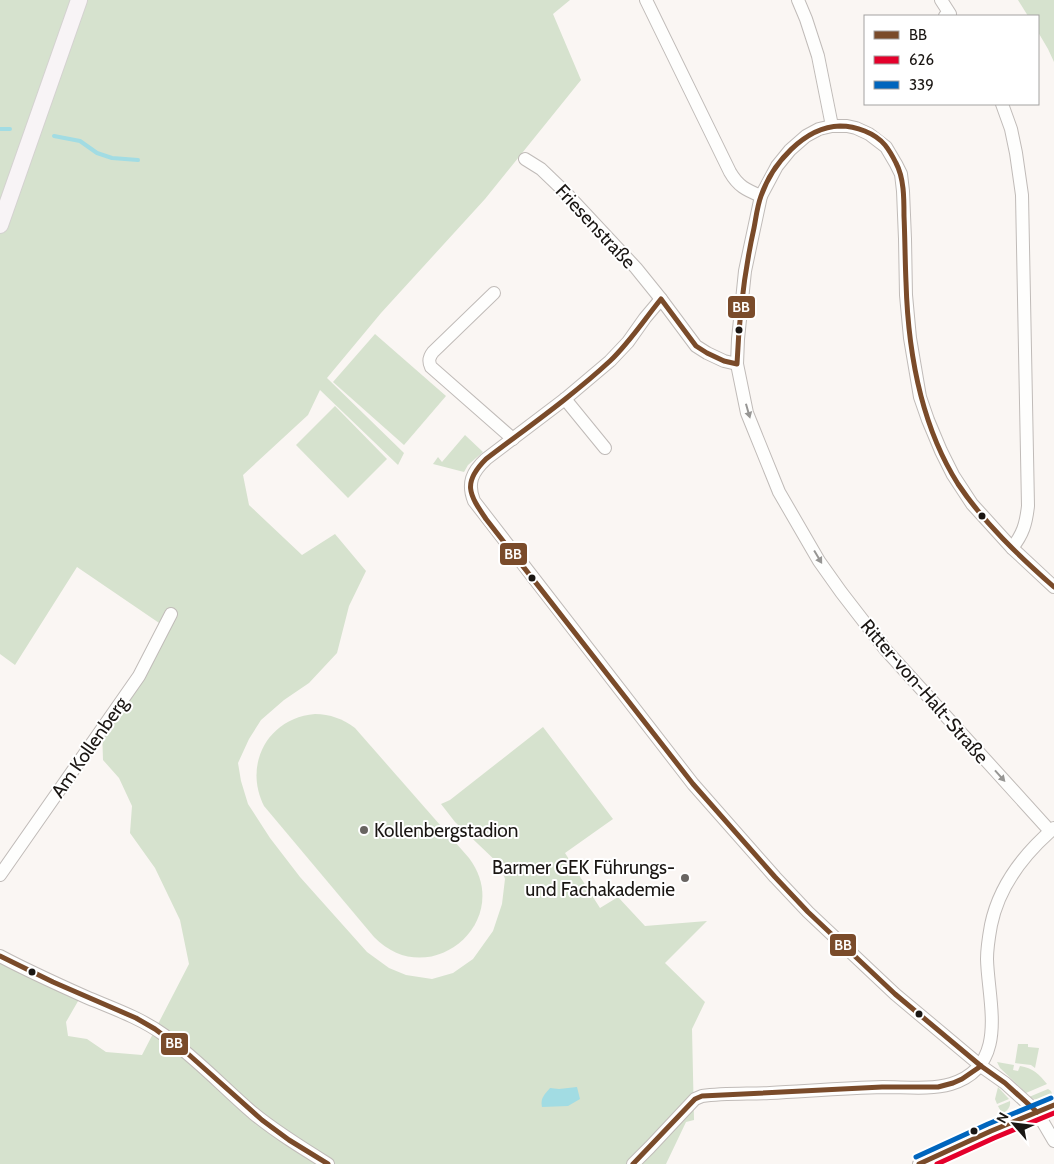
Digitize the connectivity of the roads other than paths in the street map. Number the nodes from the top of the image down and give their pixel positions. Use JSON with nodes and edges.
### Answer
{"nodes":[{"id":1,"x":79,"y":0,"type":"edge"},
{"id":2,"x":646,"y":0,"type":"edge"},
{"id":3,"x":798,"y":0,"type":"edge"},
{"id":4,"x":940,"y":0,"type":"edge"},
{"id":5,"x":949,"y":15,"type":"edge"},
{"id":6,"x":1002,"y":105,"type":"edge"},
{"id":7,"x":832,"y":126,"type":"junction"},
{"id":8,"x":525,"y":159,"type":"dead end"},
{"id":9,"x":761,"y":196,"type":"junction"},
{"id":10,"x":0,"y":225,"type":"edge"},
{"id":11,"x":494,"y":293,"type":"dead end"},
{"id":12,"x":661,"y":299,"type":"junction"},
{"id":13,"x":737,"y":364,"type":"junction"},
{"id":14,"x":565,"y":399,"type":"junction"},
{"id":15,"x":513,"y":439,"type":"junction"},
{"id":16,"x":605,"y":448,"type":"dead end"},
{"id":17,"x":1012,"y":548,"type":"junction"},
{"id":18,"x":1054,"y":587,"type":"edge"},
{"id":19,"x":171,"y":614,"type":"dead end"},
{"id":20,"x":1052,"y":830,"type":"edge"},
{"id":21,"x":0,"y":875,"type":"edge"},
{"id":22,"x":0,"y":956,"type":"edge"},
{"id":23,"x":981,"y":1066,"type":"junction"},
{"id":24,"x":1054,"y":1105,"type":"edge"},
{"id":25,"x":1037,"y":1112,"type":"junction"},
{"id":26,"x":1054,"y":1141,"type":"edge"},
{"id":27,"x":328,"y":1164,"type":"edge"},
{"id":28,"x":633,"y":1164,"type":"edge"},
{"id":29,"x":919,"y":1164,"type":"edge"}],
"edges":[{"from":1,"to":10,"type":"main road"},
{"from":2,"to":9,"type":"street"},
{"from":3,"to":7,"type":"street"},
{"from":4,"to":5,"type":"street"},
{"from":6,"to":17,"type":"street"},
{"from":7,"to":9,"type":"street","name":"Ritter-von-Halt-Straße"},
{"from":7,"to":17,"type":"street","name":"Ritter-von-Halt-Straße"},
{"from":8,"to":12,"type":"street","name":"Friesenstraße"},
{"from":9,"to":13,"type":"street","name":"Ritter-von-Halt-Straße"},
{"from":11,"to":15,"type":"street"},
{"from":12,"to":13,"type":"street","name":"Friesenstraße"},
{"from":12,"to":14,"type":"street"},
{"from":13,"to":20,"type":"street","name":"Ritter-von-Halt-Straße","one_way":true},
{"from":14,"to":15,"type":"street"},
{"from":14,"to":16,"type":"street"},
{"from":15,"to":23,"type":"street"},
{"from":17,"to":18,"type":"street","name":"Ritter-von-Halt-Straße"},
{"from":19,"to":21,"type":"street","name":"Am Kollenberg"},
{"from":20,"to":23,"type":"street"},
{"from":22,"to":27,"type":"street"},
{"from":23,"to":25,"type":"street"},
{"from":23,"to":28,"type":"street"},
{"from":24,"to":25,"type":"street"},
{"from":25,"to":26,"type":"street"},
{"from":25,"to":29,"type":"street"}]}
